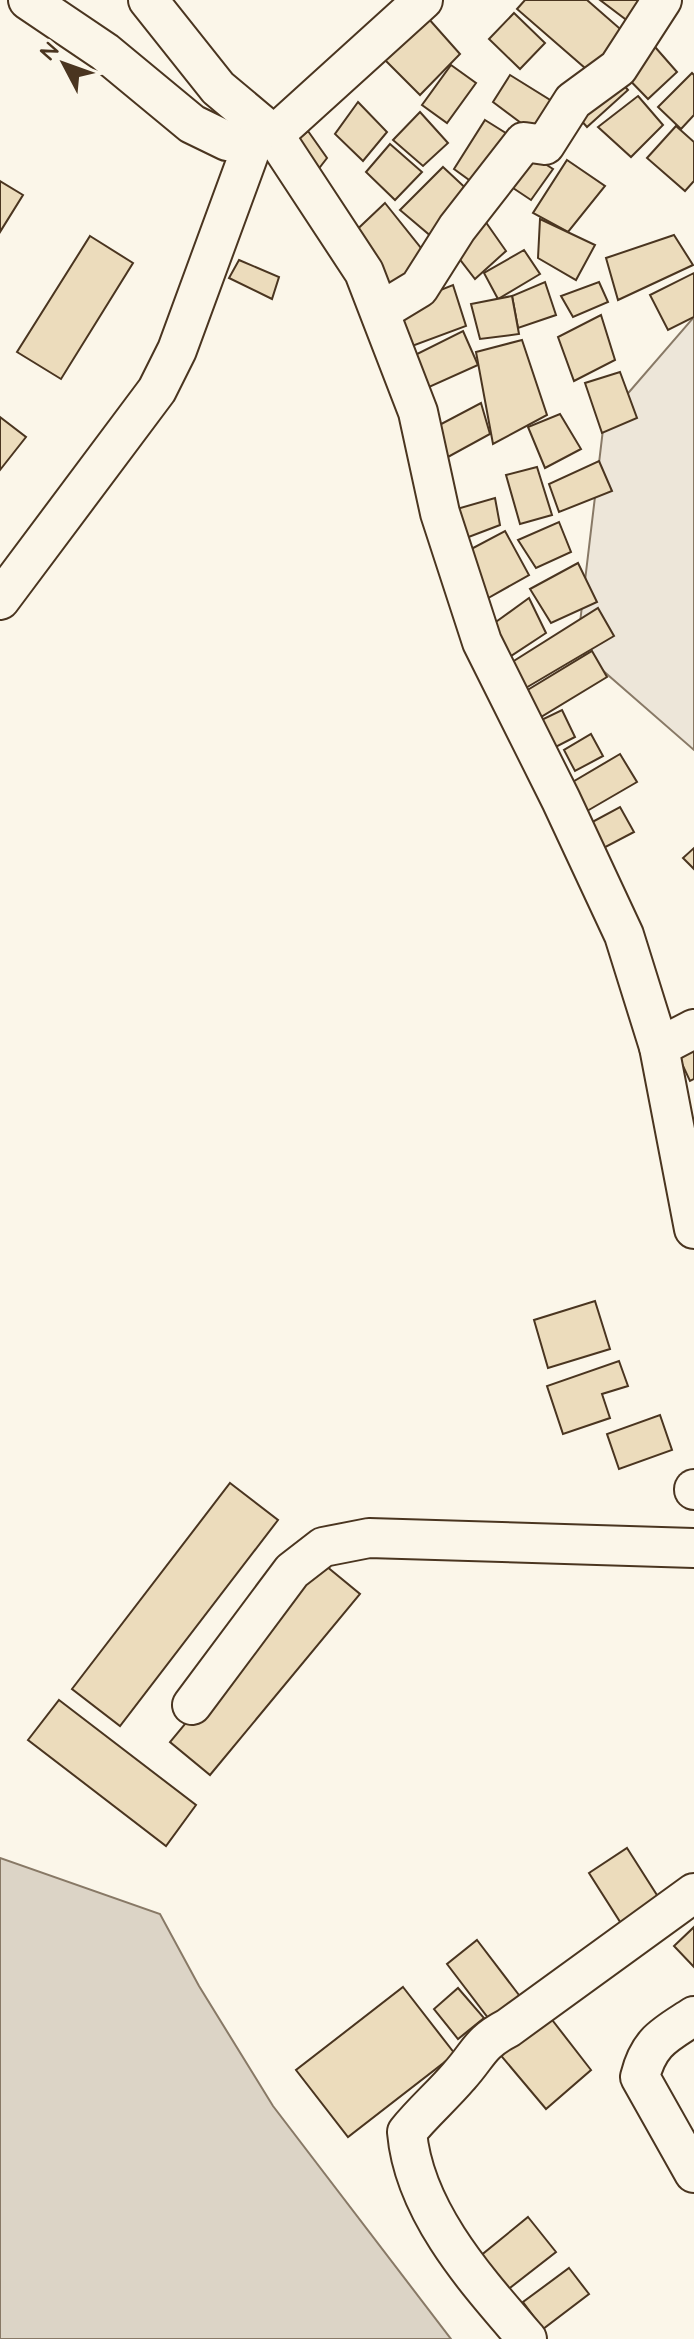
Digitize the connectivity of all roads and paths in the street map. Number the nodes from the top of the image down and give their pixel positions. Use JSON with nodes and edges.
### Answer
{"nodes":[{"id":1,"x":11,"y":0,"type":"edge"},
{"id":2,"x":28,"y":0,"type":"edge"},
{"id":3,"x":148,"y":0,"type":"edge"},
{"id":4,"x":423,"y":0,"type":"edge"},
{"id":5,"x":662,"y":0,"type":"edge"},
{"id":6,"x":0,"y":16,"type":"edge"},
{"id":7,"x":264,"y":139,"type":"junction"},
{"id":8,"x":381,"y":311,"type":"junction"},
{"id":9,"x":0,"y":600,"type":"edge"},
{"id":10,"x":694,"y":1029,"type":"edge"},
{"id":11,"x":659,"y":1047,"type":"junction"},
{"id":12,"x":694,"y":1229,"type":"edge"},
{"id":13,"x":694,"y":1548,"type":"edge"},
{"id":14,"x":192,"y":1705,"type":"dead end"},
{"id":15,"x":694,"y":1893,"type":"edge"},
{"id":16,"x":694,"y":2016,"type":"edge"},
{"id":17,"x":694,"y":2173,"type":"edge"},
{"id":18,"x":527,"y":2339,"type":"edge"}],
"edges":[{"from":1,"to":6,"type":"street"},
{"from":2,"to":7,"type":"street"},
{"from":3,"to":7,"type":"street"},
{"from":4,"to":7,"type":"street"},
{"from":5,"to":8,"type":"street"},
{"from":7,"to":8,"type":"street"},
{"from":7,"to":9,"type":"street"},
{"from":8,"to":11,"type":"street"},
{"from":10,"to":11,"type":"street"},
{"from":11,"to":12,"type":"street"},
{"from":13,"to":14,"type":"street"},
{"from":15,"to":18,"type":"street"},
{"from":16,"to":17,"type":"street"}]}
